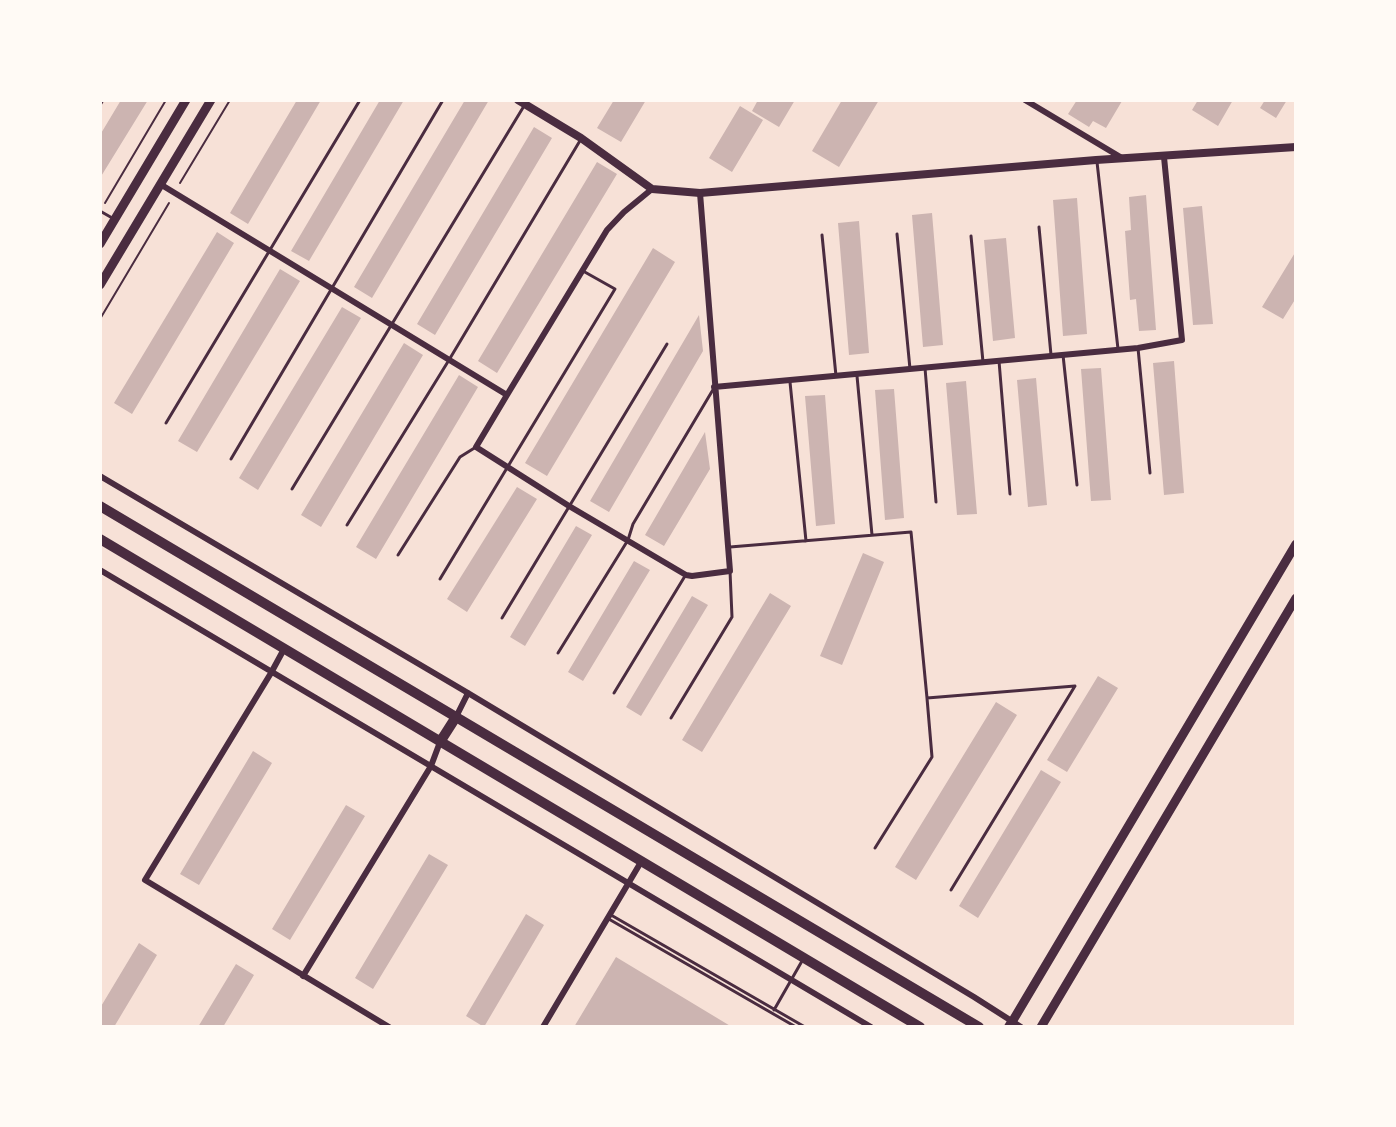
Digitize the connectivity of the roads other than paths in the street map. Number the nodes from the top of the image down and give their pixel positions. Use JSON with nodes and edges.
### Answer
{"nodes":[{"id":1,"x":186,"y":100,"type":"edge"},
{"id":2,"x":211,"y":100,"type":"edge"},
{"id":3,"x":360,"y":100,"type":"edge"},
{"id":4,"x":443,"y":100,"type":"edge"},
{"id":5,"x":1025,"y":100,"type":"edge"},
{"id":6,"x":522,"y":102,"type":"edge"},
{"id":7,"x":581,"y":138,"type":"junction"},
{"id":8,"x":1296,"y":147,"type":"edge"},
{"id":9,"x":1164,"y":157,"type":"junction"},
{"id":10,"x":1124,"y":159,"type":"junction"},
{"id":11,"x":1096,"y":160,"type":"junction"},
{"id":12,"x":160,"y":184,"type":"junction"},
{"id":13,"x":652,"y":189,"type":"junction"},
{"id":14,"x":700,"y":193,"type":"junction"},
{"id":15,"x":100,"y":211,"type":"edge"},
{"id":16,"x":115,"y":219,"type":"junction"},
{"id":17,"x":1039,"y":227,"type":"dead end"},
{"id":18,"x":897,"y":234,"type":"dead end"},
{"id":19,"x":822,"y":235,"type":"dead end"},
{"id":20,"x":971,"y":236,"type":"dead end"},
{"id":21,"x":100,"y":244,"type":"edge"},
{"id":22,"x":269,"y":250,"type":"junction"},
{"id":23,"x":583,"y":270,"type":"junction"},
{"id":24,"x":100,"y":285,"type":"edge"},
{"id":25,"x":332,"y":289,"type":"junction"},
{"id":26,"x":392,"y":325,"type":"junction"},
{"id":27,"x":667,"y":344,"type":"dead end"},
{"id":28,"x":1138,"y":348,"type":"junction"},
{"id":29,"x":1118,"y":349,"type":"junction"},
{"id":30,"x":1051,"y":355,"type":"junction"},
{"id":31,"x":1063,"y":355,"type":"junction"},
{"id":32,"x":449,"y":360,"type":"junction"},
{"id":33,"x":999,"y":361,"type":"junction"},
{"id":34,"x":983,"y":362,"type":"junction"},
{"id":35,"x":925,"y":368,"type":"junction"},
{"id":36,"x":910,"y":369,"type":"junction"},
{"id":37,"x":857,"y":374,"type":"junction"},
{"id":38,"x":836,"y":376,"type":"junction"},
{"id":39,"x":790,"y":380,"type":"junction"},
{"id":40,"x":714,"y":387,"type":"junction"},
{"id":41,"x":507,"y":395,"type":"junction"},
{"id":42,"x":166,"y":423,"type":"dead end"},
{"id":43,"x":476,"y":447,"type":"junction"},
{"id":44,"x":231,"y":459,"type":"dead end"},
{"id":45,"x":507,"y":467,"type":"junction"},
{"id":46,"x":1150,"y":473,"type":"dead end"},
{"id":47,"x":100,"y":476,"type":"edge"},
{"id":48,"x":1077,"y":485,"type":"dead end"},
{"id":49,"x":292,"y":489,"type":"dead end"},
{"id":50,"x":1010,"y":494,"type":"dead end"},
{"id":51,"x":936,"y":502,"type":"dead end"},
{"id":52,"x":100,"y":506,"type":"edge"},
{"id":53,"x":569,"y":506,"type":"junction"},
{"id":54,"x":347,"y":525,"type":"dead end"},
{"id":55,"x":872,"y":535,"type":"junction"},
{"id":56,"x":100,"y":539,"type":"edge"},
{"id":57,"x":628,"y":540,"type":"junction"},
{"id":58,"x":806,"y":541,"type":"junction"},
{"id":59,"x":1296,"y":544,"type":"edge"},
{"id":60,"x":727,"y":548,"type":"junction"},
{"id":61,"x":398,"y":555,"type":"dead end"},
{"id":62,"x":100,"y":570,"type":"edge"},
{"id":63,"x":730,"y":571,"type":"junction"},
{"id":64,"x":686,"y":575,"type":"junction"},
{"id":65,"x":440,"y":579,"type":"dead end"},
{"id":66,"x":1296,"y":598,"type":"edge"},
{"id":67,"x":502,"y":618,"type":"dead end"},
{"id":68,"x":284,"y":649,"type":"junction"},
{"id":69,"x":558,"y":653,"type":"dead end"},
{"id":70,"x":271,"y":673,"type":"junction"},
{"id":71,"x":468,"y":693,"type":"junction"},
{"id":72,"x":614,"y":693,"type":"dead end"},
{"id":73,"x":927,"y":698,"type":"junction"},
{"id":74,"x":456,"y":717,"type":"junction"},
{"id":75,"x":671,"y":718,"type":"dead end"},
{"id":76,"x":440,"y":742,"type":"junction"},
{"id":77,"x":431,"y":766,"type":"junction"},
{"id":78,"x":875,"y":848,"type":"dead end"},
{"id":79,"x":641,"y":861,"type":"junction"},
{"id":80,"x":628,"y":883,"type":"junction"},
{"id":81,"x":951,"y":890,"type":"dead end"},
{"id":82,"x":608,"y":916,"type":"junction"},
{"id":83,"x":803,"y":958,"type":"junction"},
{"id":84,"x":303,"y":976,"type":"junction"},
{"id":85,"x":791,"y":980,"type":"junction"},
{"id":86,"x":773,"y":1011,"type":"junction"},
{"id":87,"x":1014,"y":1025,"type":"edge"},
{"id":88,"x":389,"y":1027,"type":"edge"},
{"id":89,"x":543,"y":1027,"type":"edge"},
{"id":90,"x":796,"y":1027,"type":"edge"},
{"id":91,"x":805,"y":1027,"type":"edge"},
{"id":92,"x":871,"y":1027,"type":"edge"},
{"id":93,"x":920,"y":1027,"type":"edge"},
{"id":94,"x":979,"y":1027,"type":"edge"},
{"id":95,"x":1041,"y":1027,"type":"edge"}],
"edges":[{"from":1,"to":16,"type":"main road"},
{"from":2,"to":12,"type":"main road"},
{"from":3,"to":22,"type":"lane"},
{"from":4,"to":25,"type":"lane"},
{"from":5,"to":10,"type":"street"},
{"from":6,"to":7,"type":"street"},
{"from":6,"to":26,"type":"lane"},
{"from":7,"to":13,"type":"street"},
{"from":7,"to":32,"type":"lane"},
{"from":8,"to":9,"type":"street"},
{"from":9,"to":10,"type":"street"},
{"from":9,"to":28,"type":"street"},
{"from":10,"to":11,"type":"street"},
{"from":11,"to":14,"type":"street"},
{"from":11,"to":29,"type":"lane"},
{"from":12,"to":22,"type":"street"},
{"from":12,"to":24,"type":"main road"},
{"from":13,"to":14,"type":"street"},
{"from":13,"to":23,"type":"street"},
{"from":14,"to":40,"type":"street"},
{"from":15,"to":16,"type":"lane"},
{"from":16,"to":21,"type":"main road"},
{"from":17,"to":30,"type":"lane"},
{"from":18,"to":36,"type":"lane"},
{"from":19,"to":38,"type":"lane"},
{"from":20,"to":34,"type":"lane"},
{"from":22,"to":25,"type":"street"},
{"from":22,"to":42,"type":"lane"},
{"from":23,"to":41,"type":"street"},
{"from":23,"to":45,"type":"lane"},
{"from":25,"to":26,"type":"street"},
{"from":25,"to":44,"type":"lane"},
{"from":26,"to":32,"type":"street"},
{"from":26,"to":49,"type":"lane"},
{"from":27,"to":53,"type":"lane"},
{"from":28,"to":29,"type":"street"},
{"from":28,"to":46,"type":"lane"},
{"from":29,"to":31,"type":"street"},
{"from":30,"to":31,"type":"street"},
{"from":30,"to":33,"type":"street"},
{"from":31,"to":48,"type":"lane"},
{"from":32,"to":41,"type":"street"},
{"from":32,"to":54,"type":"lane"},
{"from":33,"to":34,"type":"street"},
{"from":33,"to":50,"type":"lane"},
{"from":34,"to":35,"type":"street"},
{"from":35,"to":36,"type":"street"},
{"from":35,"to":51,"type":"lane"},
{"from":36,"to":37,"type":"street"},
{"from":37,"to":38,"type":"street"},
{"from":37,"to":55,"type":"lane"},
{"from":38,"to":39,"type":"street"},
{"from":39,"to":40,"type":"street"},
{"from":39,"to":58,"type":"lane"},
{"from":40,"to":57,"type":"lane"},
{"from":40,"to":60,"type":"street"},
{"from":41,"to":43,"type":"street"},
{"from":43,"to":45,"type":"street"},
{"from":43,"to":61,"type":"lane"},
{"from":45,"to":53,"type":"street"},
{"from":45,"to":65,"type":"lane"},
{"from":47,"to":71,"type":"street"},
{"from":52,"to":74,"type":"main road"},
{"from":53,"to":57,"type":"street"},
{"from":53,"to":67,"type":"lane"},
{"from":55,"to":58,"type":"lane"},
{"from":55,"to":73,"type":"lane"},
{"from":56,"to":68,"type":"main road"},
{"from":57,"to":64,"type":"street"},
{"from":57,"to":69,"type":"lane"},
{"from":58,"to":60,"type":"lane"},
{"from":59,"to":87,"type":"main road"},
{"from":60,"to":63,"type":"street"},
{"from":62,"to":70,"type":"street"},
{"from":63,"to":64,"type":"street"},
{"from":63,"to":75,"type":"lane"},
{"from":64,"to":72,"type":"lane"},
{"from":66,"to":95,"type":"main road"},
{"from":68,"to":70,"type":"street"},
{"from":68,"to":76,"type":"main road"},
{"from":70,"to":77,"type":"street"},
{"from":70,"to":84,"type":"street"},
{"from":71,"to":74,"type":"street"},
{"from":71,"to":87,"type":"street"},
{"from":73,"to":78,"type":"lane"},
{"from":73,"to":81,"type":"lane"},
{"from":74,"to":76,"type":"main road"},
{"from":74,"to":94,"type":"main road"},
{"from":76,"to":77,"type":"street"},
{"from":76,"to":79,"type":"main road"},
{"from":77,"to":80,"type":"street"},
{"from":77,"to":84,"type":"street"},
{"from":79,"to":80,"type":"street"},
{"from":79,"to":83,"type":"main road"},
{"from":80,"to":82,"type":"street"},
{"from":80,"to":85,"type":"street"},
{"from":82,"to":86,"type":"lane"},
{"from":82,"to":89,"type":"street"},
{"from":83,"to":85,"type":"lane"},
{"from":83,"to":93,"type":"main road"},
{"from":84,"to":88,"type":"street"},
{"from":85,"to":86,"type":"lane"},
{"from":85,"to":92,"type":"street"},
{"from":86,"to":90,"type":"lane"},
{"from":86,"to":91,"type":"lane"}]}
